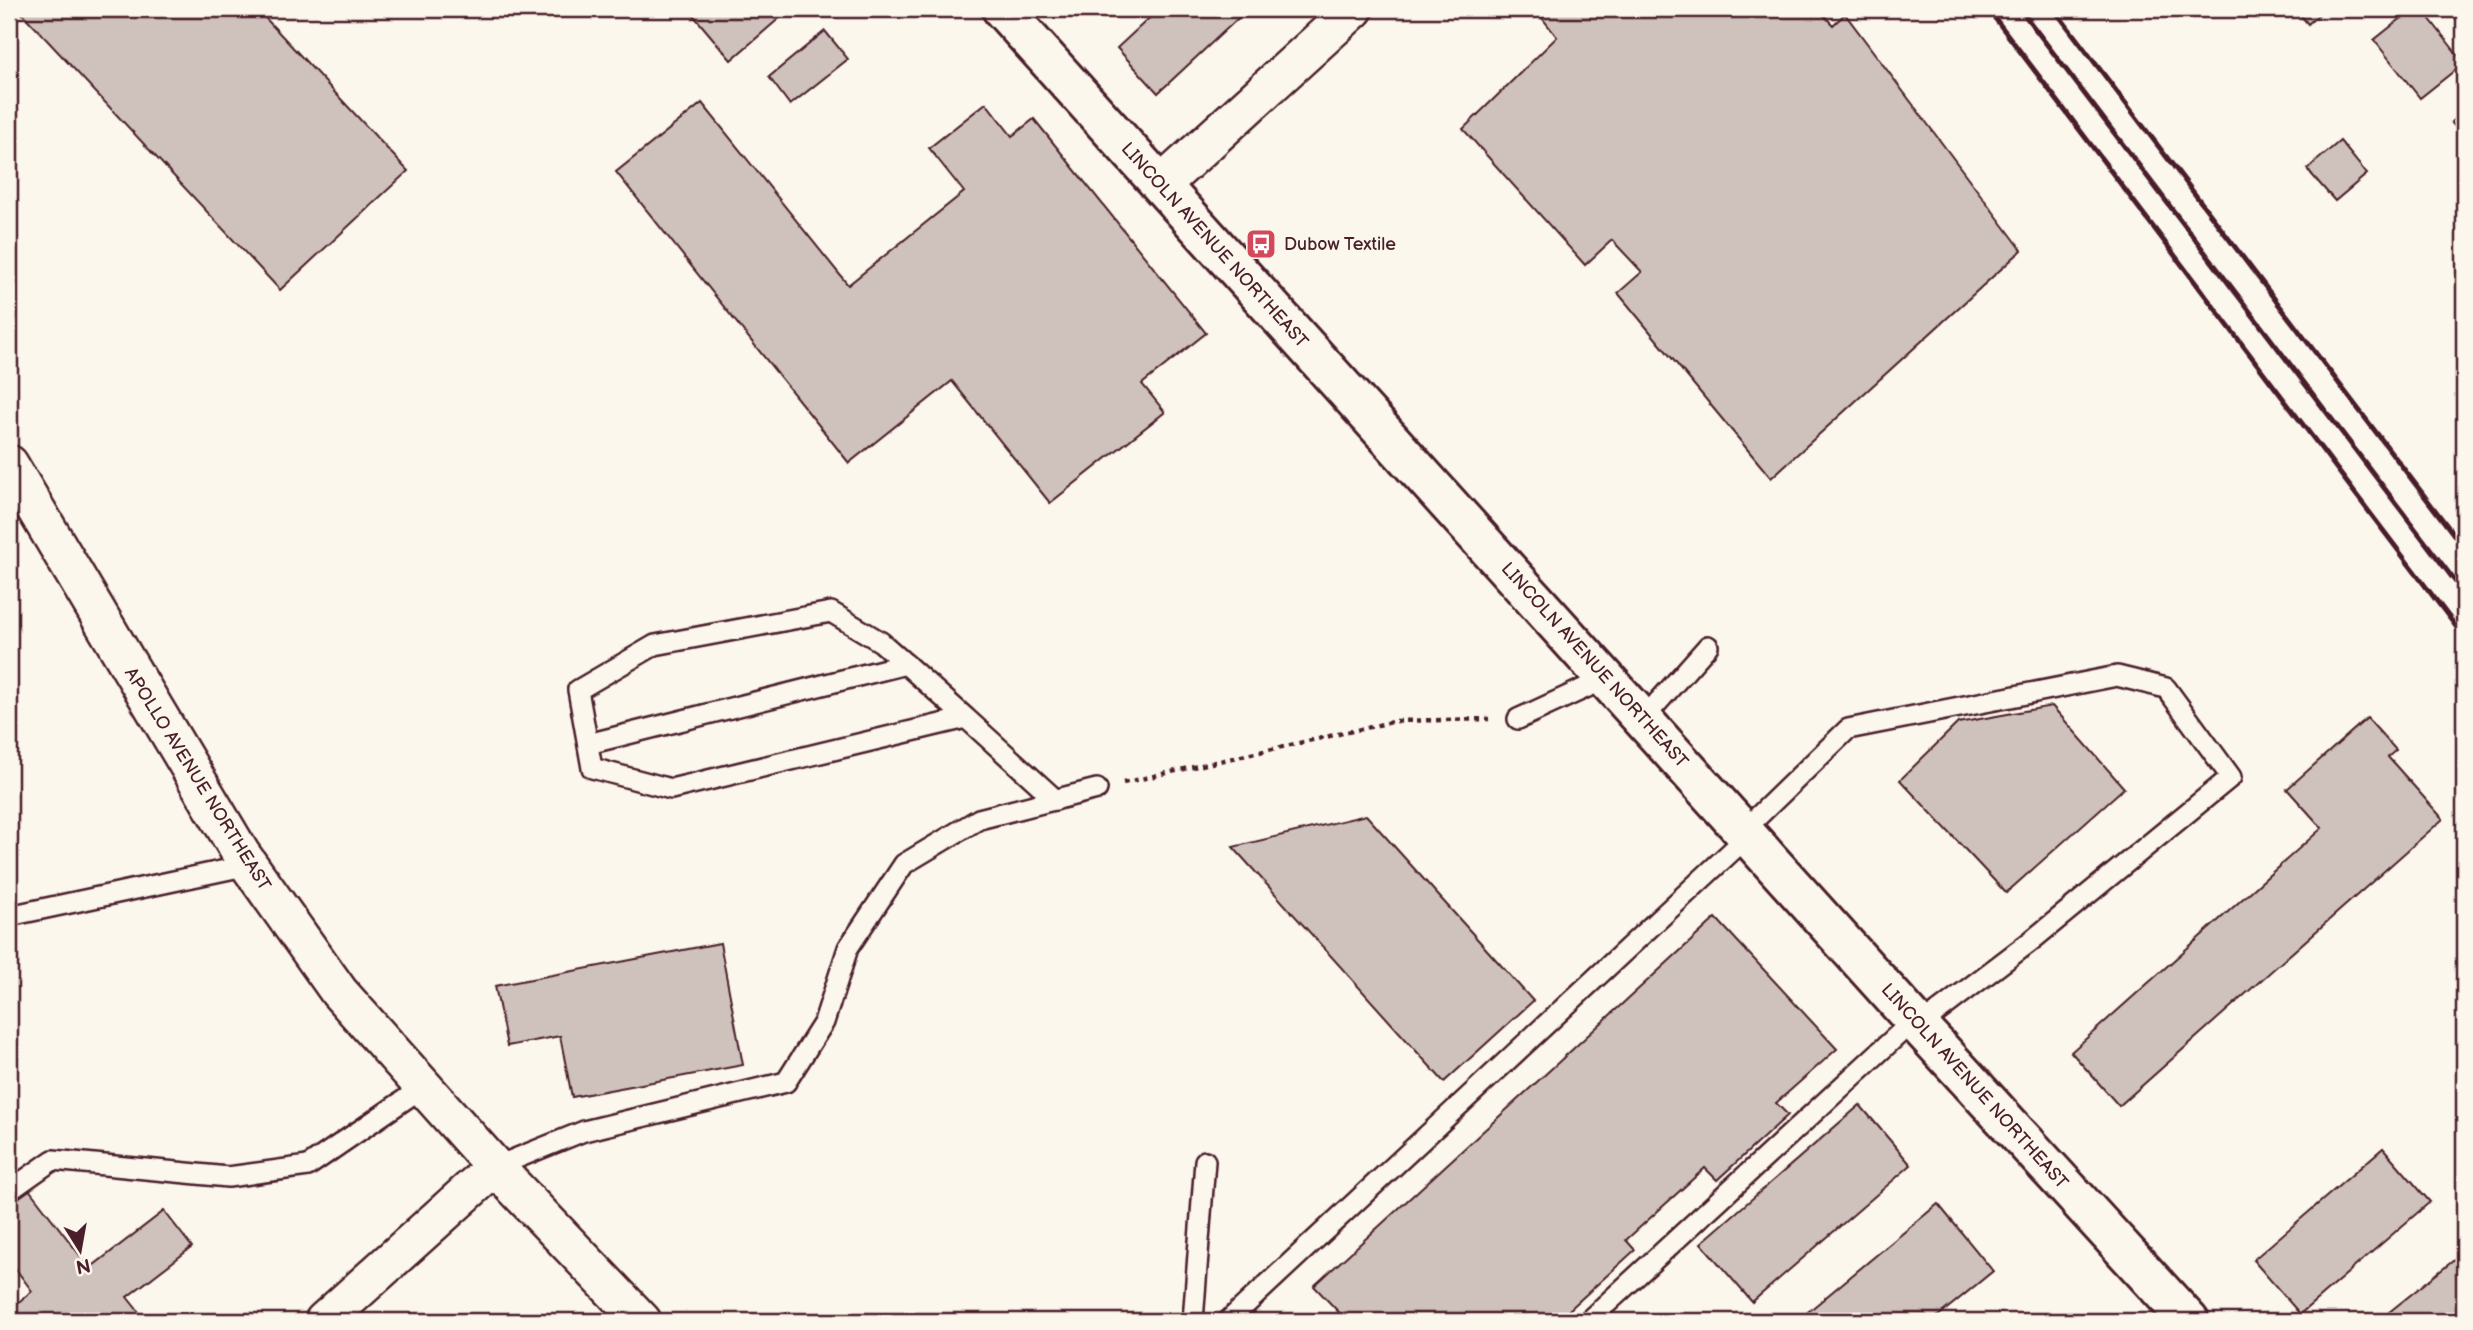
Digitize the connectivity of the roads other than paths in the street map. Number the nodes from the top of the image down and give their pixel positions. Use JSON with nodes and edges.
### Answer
{"nodes":[{"id":1,"x":1002,"y":9,"type":"edge"},
{"id":2,"x":1354,"y":9,"type":"edge"},
{"id":3,"x":1161,"y":185,"type":"junction"},
{"id":4,"x":9,"y":464,"type":"edge"},
{"id":5,"x":1708,"y":646,"type":"dead end"},
{"id":6,"x":906,"y":664,"type":"junction"},
{"id":7,"x":1606,"y":678,"type":"junction"},
{"id":8,"x":966,"y":718,"type":"junction"},
{"id":9,"x":1518,"y":719,"type":"road end"},
{"id":10,"x":1643,"y":719,"type":"junction"},
{"id":11,"x":588,"y":744,"type":"junction"},
{"id":12,"x":1097,"y":789,"type":"road end"},
{"id":13,"x":1056,"y":800,"type":"junction"},
{"id":14,"x":1747,"y":833,"type":"junction"},
{"id":15,"x":248,"y":865,"type":"junction"},
{"id":16,"x":9,"y":916,"type":"edge"},
{"id":17,"x":1916,"y":1023,"type":"junction"},
{"id":18,"x":423,"y":1087,"type":"junction"},
{"id":19,"x":1205,"y":1161,"type":"dead end"},
{"id":20,"x":495,"y":1167,"type":"junction"},
{"id":21,"x":9,"y":1191,"type":"edge"},
{"id":22,"x":324,"y":1321,"type":"edge"},
{"id":23,"x":642,"y":1321,"type":"edge"},
{"id":24,"x":1193,"y":1321,"type":"edge"},
{"id":25,"x":1228,"y":1321,"type":"edge"},
{"id":26,"x":1588,"y":1321,"type":"edge"},
{"id":27,"x":2189,"y":1321,"type":"edge"}],
"edges":[{"from":1,"to":3,"type":"street","name":"LINCOLN AVENUE NORTHEAST"},
{"from":2,"to":3,"type":"street"},
{"from":3,"to":7,"type":"street","name":"LINCOLN AVENUE NORTHEAST"},
{"from":4,"to":15,"type":"street","name":"APOLLO AVENUE NORTHEAST"},
{"from":5,"to":10,"type":"lane"},
{"from":6,"to":8,"type":"lane"},
{"from":6,"to":11,"type":"lane"},
{"from":6,"to":11,"type":"lane"},
{"from":7,"to":9,"type":"lane"},
{"from":7,"to":10,"type":"street","name":"LINCOLN AVENUE NORTHEAST"},
{"from":8,"to":11,"type":"lane"},
{"from":8,"to":13,"type":"lane"},
{"from":10,"to":14,"type":"street","name":"LINCOLN AVENUE NORTHEAST"},
{"from":12,"to":13,"type":"lane"},
{"from":13,"to":20,"type":"lane"},
{"from":14,"to":17,"type":"street","name":"LINCOLN AVENUE NORTHEAST"},
{"from":14,"to":17,"type":"lane"},
{"from":14,"to":25,"type":"lane"},
{"from":15,"to":16,"type":"lane"},
{"from":15,"to":18,"type":"street","name":"APOLLO AVENUE NORTHEAST"},
{"from":17,"to":26,"type":"lane"},
{"from":17,"to":27,"type":"street","name":"LINCOLN AVENUE NORTHEAST"},
{"from":18,"to":20,"type":"street","name":"APOLLO AVENUE NORTHEAST"},
{"from":18,"to":21,"type":"lane"},
{"from":19,"to":24,"type":"lane"},
{"from":20,"to":22,"type":"street"},
{"from":20,"to":23,"type":"street","name":"APOLLO AVENUE NORTHEAST"}]}
